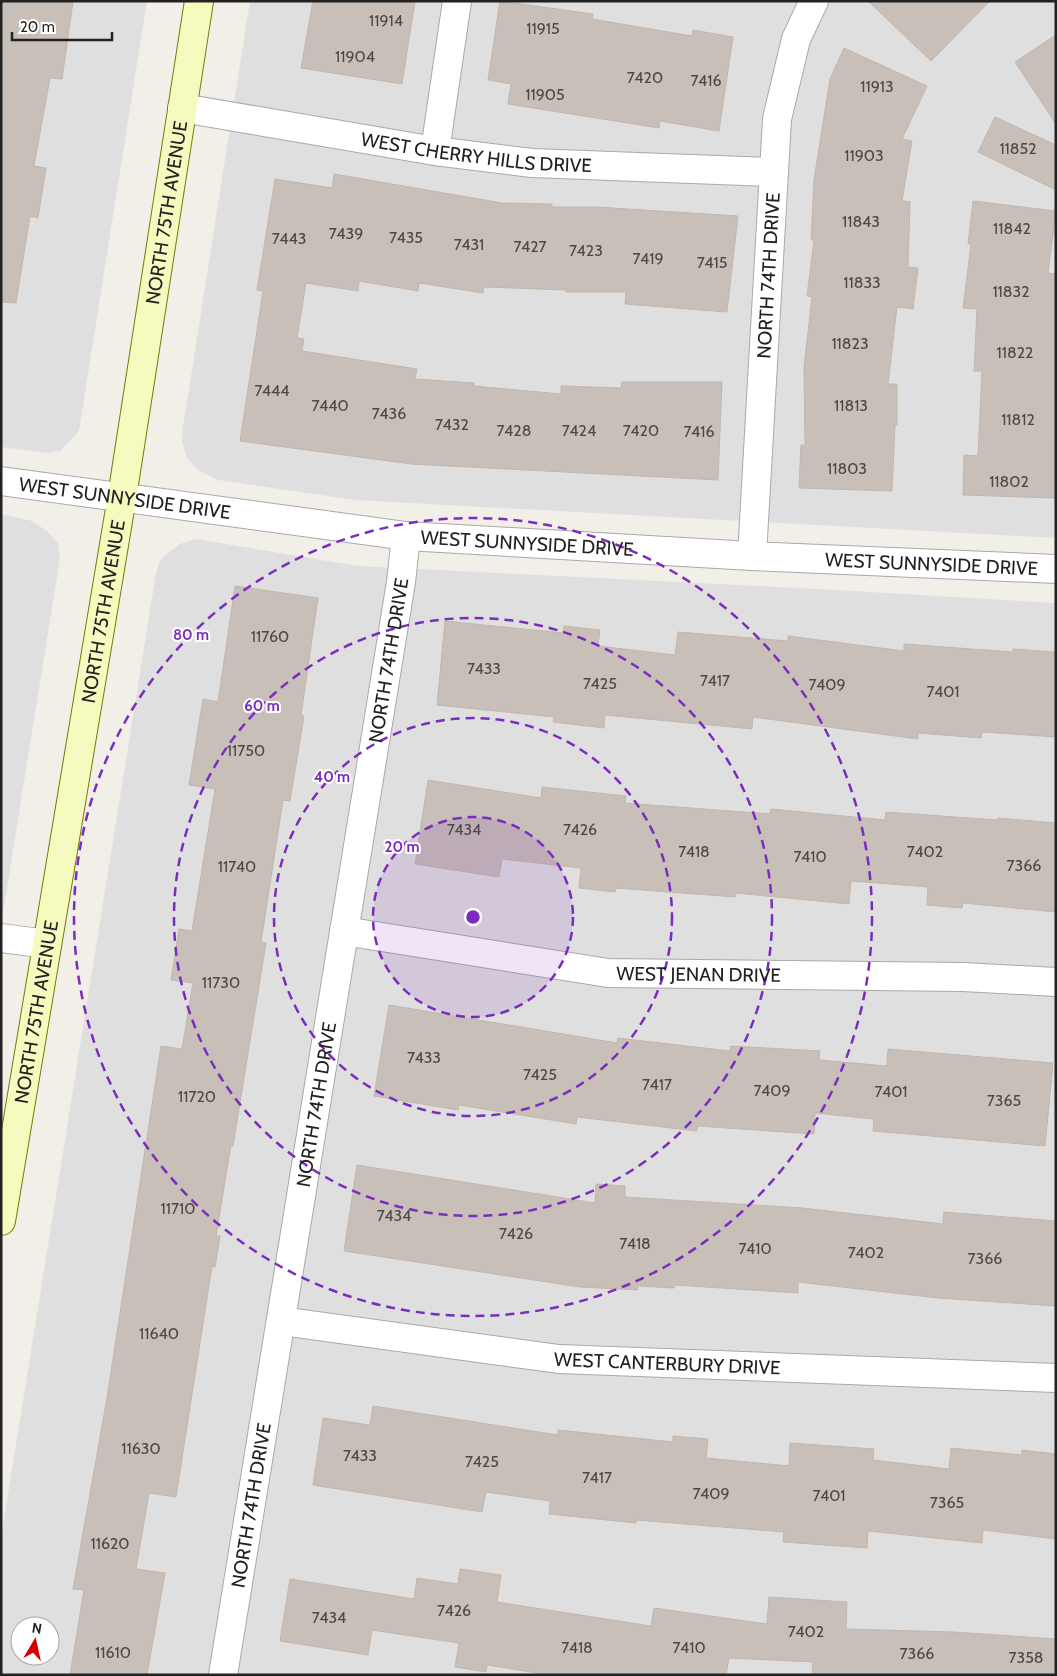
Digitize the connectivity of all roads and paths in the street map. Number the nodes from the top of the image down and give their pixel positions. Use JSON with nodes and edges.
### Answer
{"nodes":[{"id":1,"x":199,"y":1,"type":"edge"},
{"id":2,"x":457,"y":1,"type":"edge"},
{"id":3,"x":814,"y":1,"type":"edge"},
{"id":4,"x":182,"y":108,"type":"junction"},
{"id":5,"x":435,"y":150,"type":"junction"},
{"id":6,"x":772,"y":172,"type":"junction"},
{"id":7,"x":1,"y":481,"type":"edge"},
{"id":8,"x":122,"y":497,"type":"junction"},
{"id":9,"x":406,"y":536,"type":"junction"},
{"id":10,"x":752,"y":556,"type":"junction"},
{"id":11,"x":1056,"y":569,"type":"edge"},
{"id":12,"x":344,"y":931,"type":"junction"},
{"id":13,"x":1,"y":938,"type":"edge"},
{"id":14,"x":47,"y":944,"type":"junction"},
{"id":15,"x":1056,"y":982,"type":"edge"},
{"id":16,"x":1,"y":1221,"type":"edge"},
{"id":17,"x":281,"y":1321,"type":"junction"},
{"id":18,"x":1056,"y":1378,"type":"edge"},
{"id":19,"x":223,"y":1675,"type":"edge"}],
"edges":[{"from":1,"to":4,"type":"main road","name":"NORTH 75TH AVENUE"},
{"from":2,"to":5,"type":"street"},
{"from":3,"to":6,"type":"street","name":"NORTH 74TH DRIVE"},
{"from":4,"to":5,"type":"street","name":"WEST CHERRY HILLS DRIVE"},
{"from":4,"to":8,"type":"main road","name":"NORTH 75TH AVENUE"},
{"from":5,"to":6,"type":"street","name":"WEST CHERRY HILLS DRIVE"},
{"from":6,"to":10,"type":"street","name":"NORTH 74TH DRIVE"},
{"from":7,"to":8,"type":"street","name":"WEST SUNNYSIDE DRIVE"},
{"from":8,"to":9,"type":"street","name":"WEST SUNNYSIDE DRIVE"},
{"from":8,"to":14,"type":"main road","name":"NORTH 75TH AVENUE"},
{"from":9,"to":10,"type":"street","name":"WEST SUNNYSIDE DRIVE"},
{"from":9,"to":12,"type":"street","name":"NORTH 74TH DRIVE"},
{"from":10,"to":11,"type":"street","name":"WEST SUNNYSIDE DRIVE"},
{"from":12,"to":15,"type":"street","name":"WEST JENAN DRIVE"},
{"from":12,"to":17,"type":"street","name":"NORTH 74TH DRIVE"},
{"from":13,"to":14,"type":"street"},
{"from":14,"to":16,"type":"main road","name":"NORTH 75TH AVENUE"},
{"from":17,"to":18,"type":"street","name":"WEST CANTERBURY DRIVE"},
{"from":17,"to":19,"type":"street","name":"NORTH 74TH DRIVE"}]}
